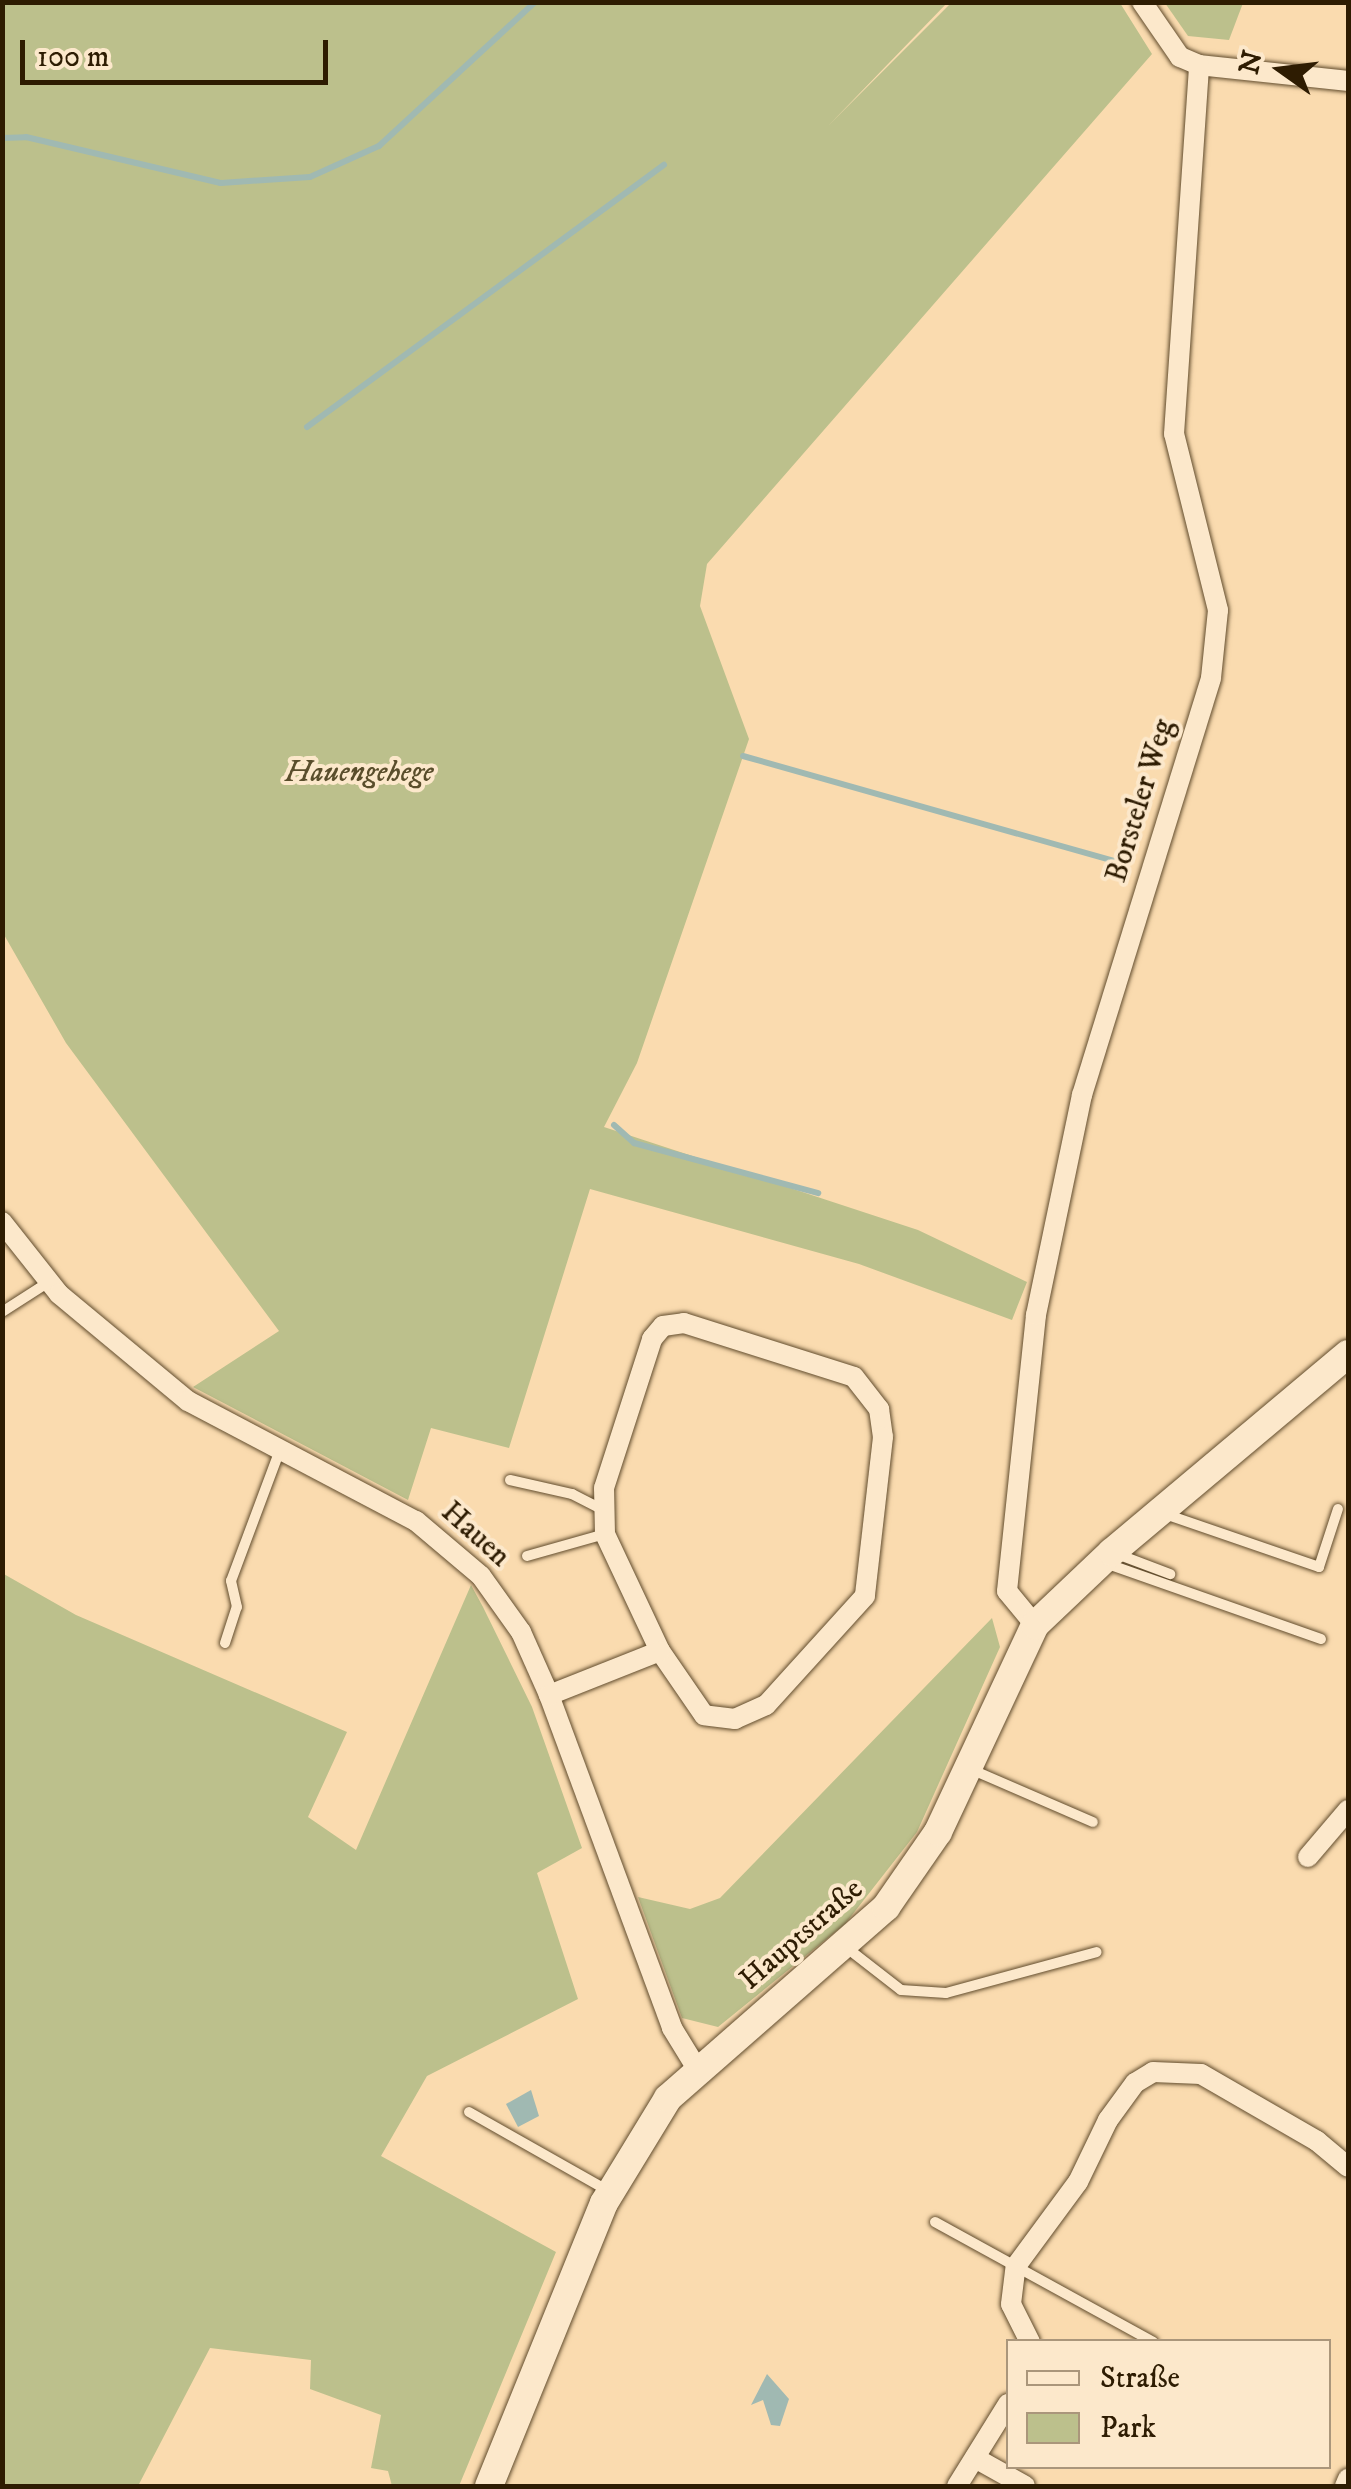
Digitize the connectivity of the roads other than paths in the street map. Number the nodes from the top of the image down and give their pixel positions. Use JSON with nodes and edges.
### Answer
{"nodes":[{"id":1,"x":1142,"y":2,"type":"edge"},
{"id":2,"x":1199,"y":65,"type":"junction"},
{"id":3,"x":1348,"y":82,"type":"edge"},
{"id":4,"x":2,"y":1222,"type":"edge"},
{"id":5,"x":50,"y":1282,"type":"junction"},
{"id":6,"x":2,"y":1312,"type":"edge"},
{"id":7,"x":1348,"y":1354,"type":"edge"},
{"id":8,"x":280,"y":1450,"type":"junction"},
{"id":9,"x":510,"y":1480,"type":"dead end"},
{"id":10,"x":602,"y":1509,"type":"junction"},
{"id":11,"x":1338,"y":1509,"type":"dead end"},
{"id":12,"x":1160,"y":1512,"type":"junction"},
{"id":13,"x":605,"y":1534,"type":"junction"},
{"id":14,"x":527,"y":1556,"type":"dead end"},
{"id":15,"x":1106,"y":1557,"type":"junction"},
{"id":16,"x":1170,"y":1574,"type":"dead end"},
{"id":17,"x":1034,"y":1626,"type":"junction"},
{"id":18,"x":1321,"y":1638,"type":"dead end"},
{"id":19,"x":225,"y":1643,"type":"dead end"},
{"id":20,"x":660,"y":1651,"type":"junction"},
{"id":21,"x":549,"y":1695,"type":"junction"},
{"id":22,"x":967,"y":1767,"type":"junction"},
{"id":23,"x":1348,"y":1810,"type":"edge"},
{"id":24,"x":1093,"y":1822,"type":"dead end"},
{"id":25,"x":1308,"y":1857,"type":"dead end"},
{"id":26,"x":846,"y":1947,"type":"junction"},
{"id":27,"x":1097,"y":1952,"type":"dead end"},
{"id":28,"x":696,"y":2067,"type":"junction"},
{"id":29,"x":469,"y":2112,"type":"dead end"},
{"id":30,"x":1348,"y":2167,"type":"edge"},
{"id":31,"x":610,"y":2191,"type":"junction"},
{"id":32,"x":935,"y":2222,"type":"dead end"},
{"id":33,"x":1016,"y":2266,"type":"junction"},
{"id":34,"x":1028,"y":2339,"type":"edge"},
{"id":35,"x":1148,"y":2339,"type":"edge"},
{"id":36,"x":1006,"y":2407,"type":"edge"},
{"id":37,"x":976,"y":2458,"type":"junction"},
{"id":38,"x":1348,"y":2479,"type":"edge"},
{"id":39,"x":489,"y":2486,"type":"edge"},
{"id":40,"x":957,"y":2486,"type":"edge"},
{"id":41,"x":1025,"y":2486,"type":"edge"},
{"id":42,"x":1345,"y":2486,"type":"edge"}],
"edges":[{"from":1,"to":2,"type":"street"},
{"from":2,"to":3,"type":"street"},
{"from":2,"to":17,"type":"street","name":"Borsteler Weg"},
{"from":4,"to":5,"type":"street","name":"Hauen"},
{"from":5,"to":6,"type":"lane"},
{"from":5,"to":8,"type":"street","name":"Hauen"},
{"from":7,"to":12,"type":"main road","name":"Hauptstraße"},
{"from":8,"to":19,"type":"lane"},
{"from":8,"to":21,"type":"street","name":"Hauen"},
{"from":9,"to":10,"type":"lane"},
{"from":10,"to":13,"type":"street"},
{"from":10,"to":20,"type":"street"},
{"from":11,"to":12,"type":"lane"},
{"from":12,"to":15,"type":"main road","name":"Hauptstraße"},
{"from":13,"to":14,"type":"lane"},
{"from":13,"to":20,"type":"street"},
{"from":15,"to":16,"type":"lane"},
{"from":15,"to":17,"type":"main road","name":"Hauptstraße"},
{"from":15,"to":18,"type":"lane"},
{"from":17,"to":22,"type":"main road","name":"Hauptstraße"},
{"from":20,"to":21,"type":"street"},
{"from":21,"to":28,"type":"street","name":"Hauen"},
{"from":22,"to":24,"type":"lane"},
{"from":22,"to":26,"type":"main road","name":"Hauptstraße"},
{"from":23,"to":25,"type":"street"},
{"from":26,"to":27,"type":"lane"},
{"from":26,"to":28,"type":"main road","name":"Hauptstraße"},
{"from":28,"to":31,"type":"main road","name":"Hauptstraße"},
{"from":29,"to":31,"type":"lane"},
{"from":30,"to":33,"type":"street"},
{"from":31,"to":39,"type":"main road","name":"Hauptstraße"},
{"from":32,"to":33,"type":"lane"},
{"from":33,"to":34,"type":"street"},
{"from":33,"to":35,"type":"lane"},
{"from":36,"to":37,"type":"street"},
{"from":37,"to":40,"type":"street"},
{"from":37,"to":41,"type":"street"},
{"from":38,"to":42,"type":"street"}]}
